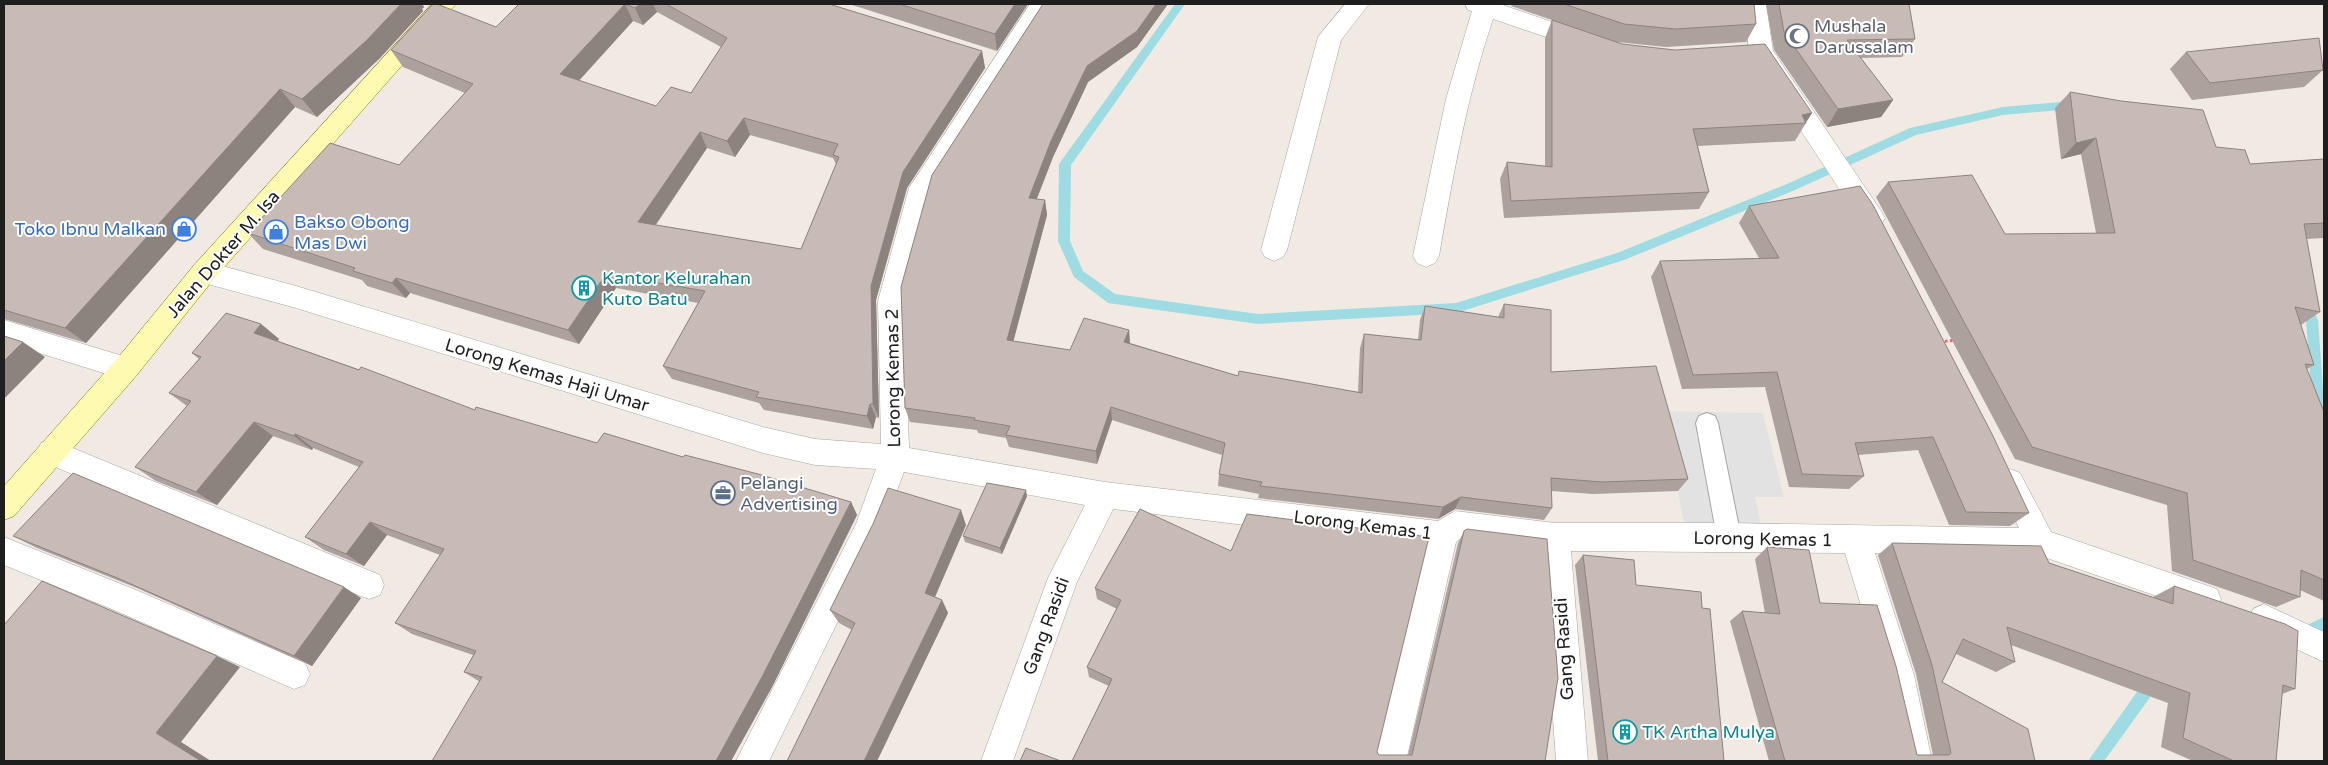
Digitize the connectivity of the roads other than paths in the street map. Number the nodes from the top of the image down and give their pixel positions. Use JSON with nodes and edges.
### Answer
{"nodes":[{"id":1,"x":445,"y":4,"type":"edge"},
{"id":2,"x":1042,"y":4,"type":"edge"},
{"id":3,"x":1358,"y":4,"type":"edge"},
{"id":4,"x":1755,"y":4,"type":"edge"},
{"id":5,"x":1480,"y":5,"type":"edge"},
{"id":6,"x":1607,"y":49,"type":"edge"},
{"id":7,"x":1884,"y":240,"type":"edge"},
{"id":8,"x":1274,"y":250,"type":"dead end"},
{"id":9,"x":1426,"y":256,"type":"dead end"},
{"id":10,"x":204,"y":272,"type":"junction"},
{"id":11,"x":4,"y":331,"type":"edge"},
{"id":12,"x":126,"y":368,"type":"junction"},
{"id":13,"x":1707,"y":423,"type":"dead end"},
{"id":14,"x":51,"y":452,"type":"junction"},
{"id":15,"x":895,"y":458,"type":"junction"},
{"id":16,"x":2000,"y":464,"type":"edge"},
{"id":17,"x":1105,"y":495,"type":"junction"},
{"id":18,"x":4,"y":506,"type":"edge"},
{"id":19,"x":1443,"y":535,"type":"junction"},
{"id":20,"x":1555,"y":537,"type":"junction"},
{"id":21,"x":1729,"y":537,"type":"junction"},
{"id":22,"x":1856,"y":541,"type":"junction"},
{"id":23,"x":2041,"y":542,"type":"junction"},
{"id":24,"x":4,"y":550,"type":"edge"},
{"id":25,"x":369,"y":585,"type":"dead end"},
{"id":26,"x":2324,"y":647,"type":"edge"},
{"id":27,"x":294,"y":674,"type":"edge"},
{"id":28,"x":752,"y":761,"type":"edge"},
{"id":29,"x":997,"y":761,"type":"edge"},
{"id":30,"x":1390,"y":761,"type":"edge"},
{"id":31,"x":1572,"y":761,"type":"edge"},
{"id":32,"x":1916,"y":761,"type":"edge"}],
"edges":[{"from":1,"to":10,"type":"street","name":"Jalan Dokter M. Isa"},
{"from":2,"to":15,"type":"street","name":"Lorong Kemas 2"},
{"from":3,"to":8,"type":"street"},
{"from":4,"to":7,"type":"street"},
{"from":5,"to":6,"type":"street"},
{"from":5,"to":9,"type":"street"},
{"from":10,"to":12,"type":"street","name":"Jalan Dokter M. Isa"},
{"from":10,"to":15,"type":"street","name":"Lorong Kemas Haji Umar"},
{"from":11,"to":12,"type":"street"},
{"from":12,"to":14,"type":"street","name":"Jalan Dokter M. Isa"},
{"from":13,"to":21,"type":"lane"},
{"from":14,"to":18,"type":"street","name":"Jalan Dokter M. Isa"},
{"from":14,"to":25,"type":"street"},
{"from":15,"to":17,"type":"street","name":"Lorong Kemas 1"},
{"from":15,"to":28,"type":"street","name":"Lorong Kemas 2"},
{"from":16,"to":23,"type":"street"},
{"from":17,"to":19,"type":"street","name":"Lorong Kemas 1"},
{"from":17,"to":29,"type":"street","name":"Gang Rasidi"},
{"from":19,"to":20,"type":"street","name":"Lorong Kemas 1"},
{"from":19,"to":30,"type":"street"},
{"from":20,"to":21,"type":"street","name":"Lorong Kemas 1"},
{"from":20,"to":31,"type":"street","name":"Gang Rasidi"},
{"from":21,"to":22,"type":"street","name":"Lorong Kemas 1"},
{"from":22,"to":23,"type":"street","name":"Lorong Kemas 1"},
{"from":22,"to":32,"type":"street"},
{"from":23,"to":26,"type":"street","name":"Lorong Kemas 1"},
{"from":24,"to":27,"type":"street"}]}
